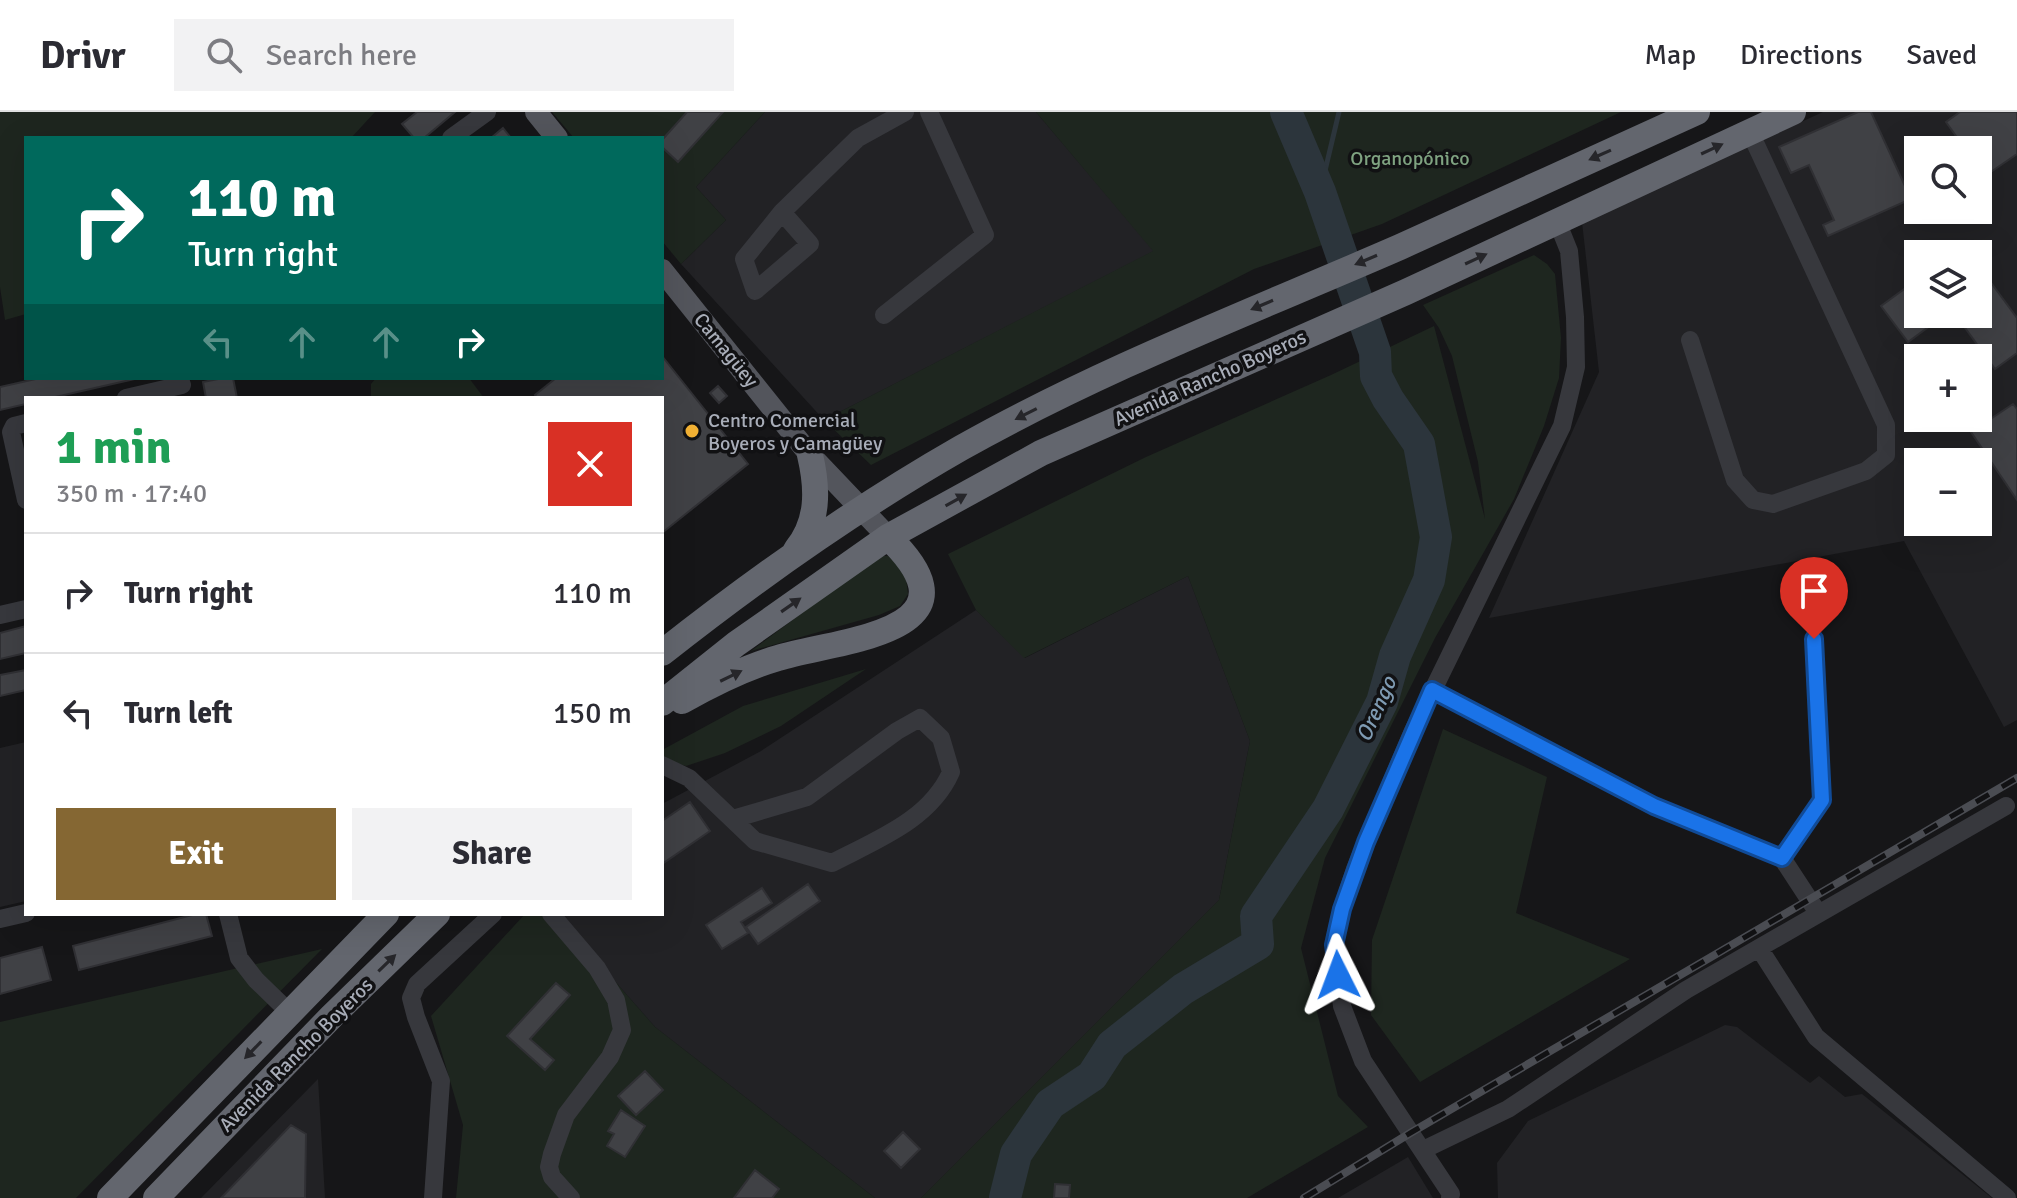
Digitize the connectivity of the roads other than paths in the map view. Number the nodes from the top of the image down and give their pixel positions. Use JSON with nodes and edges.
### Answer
{"nodes":[{"id":1,"x":487,"y":112,"type":"edge"},
{"id":2,"x":536,"y":112,"type":"edge"},
{"id":3,"x":905,"y":112,"type":"edge"},
{"id":4,"x":929,"y":112,"type":"edge"},
{"id":5,"x":1697,"y":112,"type":"edge"},
{"id":6,"x":1793,"y":112,"type":"edge"},
{"id":7,"x":1750,"y":132,"type":"junction"},
{"id":8,"x":454,"y":136,"type":"edge"},
{"id":9,"x":555,"y":136,"type":"edge"},
{"id":10,"x":782,"y":212,"type":"dead end"},
{"id":11,"x":1557,"y":221,"type":"junction"},
{"id":12,"x":664,"y":272,"type":"edge"},
{"id":13,"x":884,"y":315,"type":"dead end"},
{"id":14,"x":1690,"y":340,"type":"dead end"},
{"id":15,"x":182,"y":385,"type":"dead end"},
{"id":16,"x":135,"y":396,"type":"edge"},
{"id":17,"x":20,"y":424,"type":"edge"},
{"id":18,"x":810,"y":455,"type":"junction"},
{"id":19,"x":24,"y":491,"type":"edge"},
{"id":20,"x":861,"y":510,"type":"junction"},
{"id":21,"x":888,"y":537,"type":"junction"},
{"id":22,"x":773,"y":567,"type":"junction"},
{"id":23,"x":24,"y":609,"type":"edge"},
{"id":24,"x":0,"y":615,"type":"edge"},
{"id":25,"x":1814,"y":639,"type":"dead end"},
{"id":26,"x":664,"y":651,"type":"edge"},
{"id":27,"x":1432,"y":690,"type":"junction"},
{"id":28,"x":664,"y":701,"type":"edge"},
{"id":29,"x":664,"y":713,"type":"edge"},
{"id":30,"x":664,"y":768,"type":"edge"},
{"id":31,"x":2006,"y":806,"type":"dead end"},
{"id":32,"x":733,"y":819,"type":"junction"},
{"id":33,"x":1782,"y":858,"type":"junction"},
{"id":34,"x":24,"y":913,"type":"edge"},
{"id":35,"x":1818,"y":913,"type":"junction"},
{"id":36,"x":228,"y":916,"type":"edge"},
{"id":37,"x":384,"y":916,"type":"edge"},
{"id":38,"x":435,"y":916,"type":"edge"},
{"id":39,"x":491,"y":916,"type":"edge"},
{"id":40,"x":553,"y":916,"type":"edge"},
{"id":41,"x":0,"y":919,"type":"edge"},
{"id":42,"x":1759,"y":948,"type":"junction"},
{"id":43,"x":289,"y":1012,"type":"junction"},
{"id":44,"x":1423,"y":1150,"type":"junction"},
{"id":45,"x":110,"y":1198,"type":"edge"},
{"id":46,"x":156,"y":1198,"type":"edge"},
{"id":47,"x":433,"y":1198,"type":"edge"},
{"id":48,"x":571,"y":1198,"type":"edge"},
{"id":49,"x":1450,"y":1198,"type":"edge"},
{"id":50,"x":2007,"y":1198,"type":"edge"}],
"edges":[{"from":1,"to":8,"type":"street"},
{"from":2,"to":9,"type":"main road"},
{"from":3,"to":10,"type":"street"},
{"from":4,"to":13,"type":"street"},
{"from":5,"to":20,"type":"highway","one_way":true},
{"from":6,"to":7,"type":"highway","name":"Avenida Rancho Boyeros"},
{"from":11,"to":7,"type":"highway","name":"Avenida Rancho Boyeros","one_way":true},
{"from":7,"to":14,"type":"street"},
{"from":21,"to":11,"type":"highway","name":"Avenida Rancho Boyeros","one_way":true},
{"from":11,"to":27,"type":"street"},
{"from":12,"to":18,"type":"main road","name":"Camagüey"},
{"from":15,"to":16,"type":"street"},
{"from":17,"to":19,"type":"street"},
{"from":18,"to":20,"type":"main road","name":"Camagüey"},
{"from":18,"to":22,"type":"highway"},
{"from":20,"to":21,"type":"main road","name":"Camagüey"},
{"from":20,"to":22,"type":"highway"},
{"from":28,"to":21,"type":"highway","name":"Avenida Rancho Boyeros","one_way":true},
{"from":29,"to":21,"type":"highway","one_way":true},
{"from":22,"to":26,"type":"highway"},
{"from":23,"to":24,"type":"street"},
{"from":25,"to":33,"type":"street"},
{"from":27,"to":33,"type":"street"},
{"from":27,"to":44,"type":"street"},
{"from":30,"to":32,"type":"street"},
{"from":31,"to":35,"type":"street"},
{"from":32,"to":32,"type":"street"},
{"from":33,"to":35,"type":"street"},
{"from":34,"to":41,"type":"street"},
{"from":35,"to":42,"type":"street"},
{"from":36,"to":43,"type":"street"},
{"from":37,"to":43,"type":"highway","name":"Avenida Rancho Boyeros"},
{"from":46,"to":38,"type":"highway","name":"Avenida Rancho Boyeros","one_way":true},
{"from":39,"to":47,"type":"street"},
{"from":40,"to":48,"type":"street"},
{"from":42,"to":44,"type":"street"},
{"from":42,"to":50,"type":"street"},
{"from":43,"to":45,"type":"highway","name":"Avenida Rancho Boyeros","one_way":true},
{"from":44,"to":49,"type":"street"}]}
